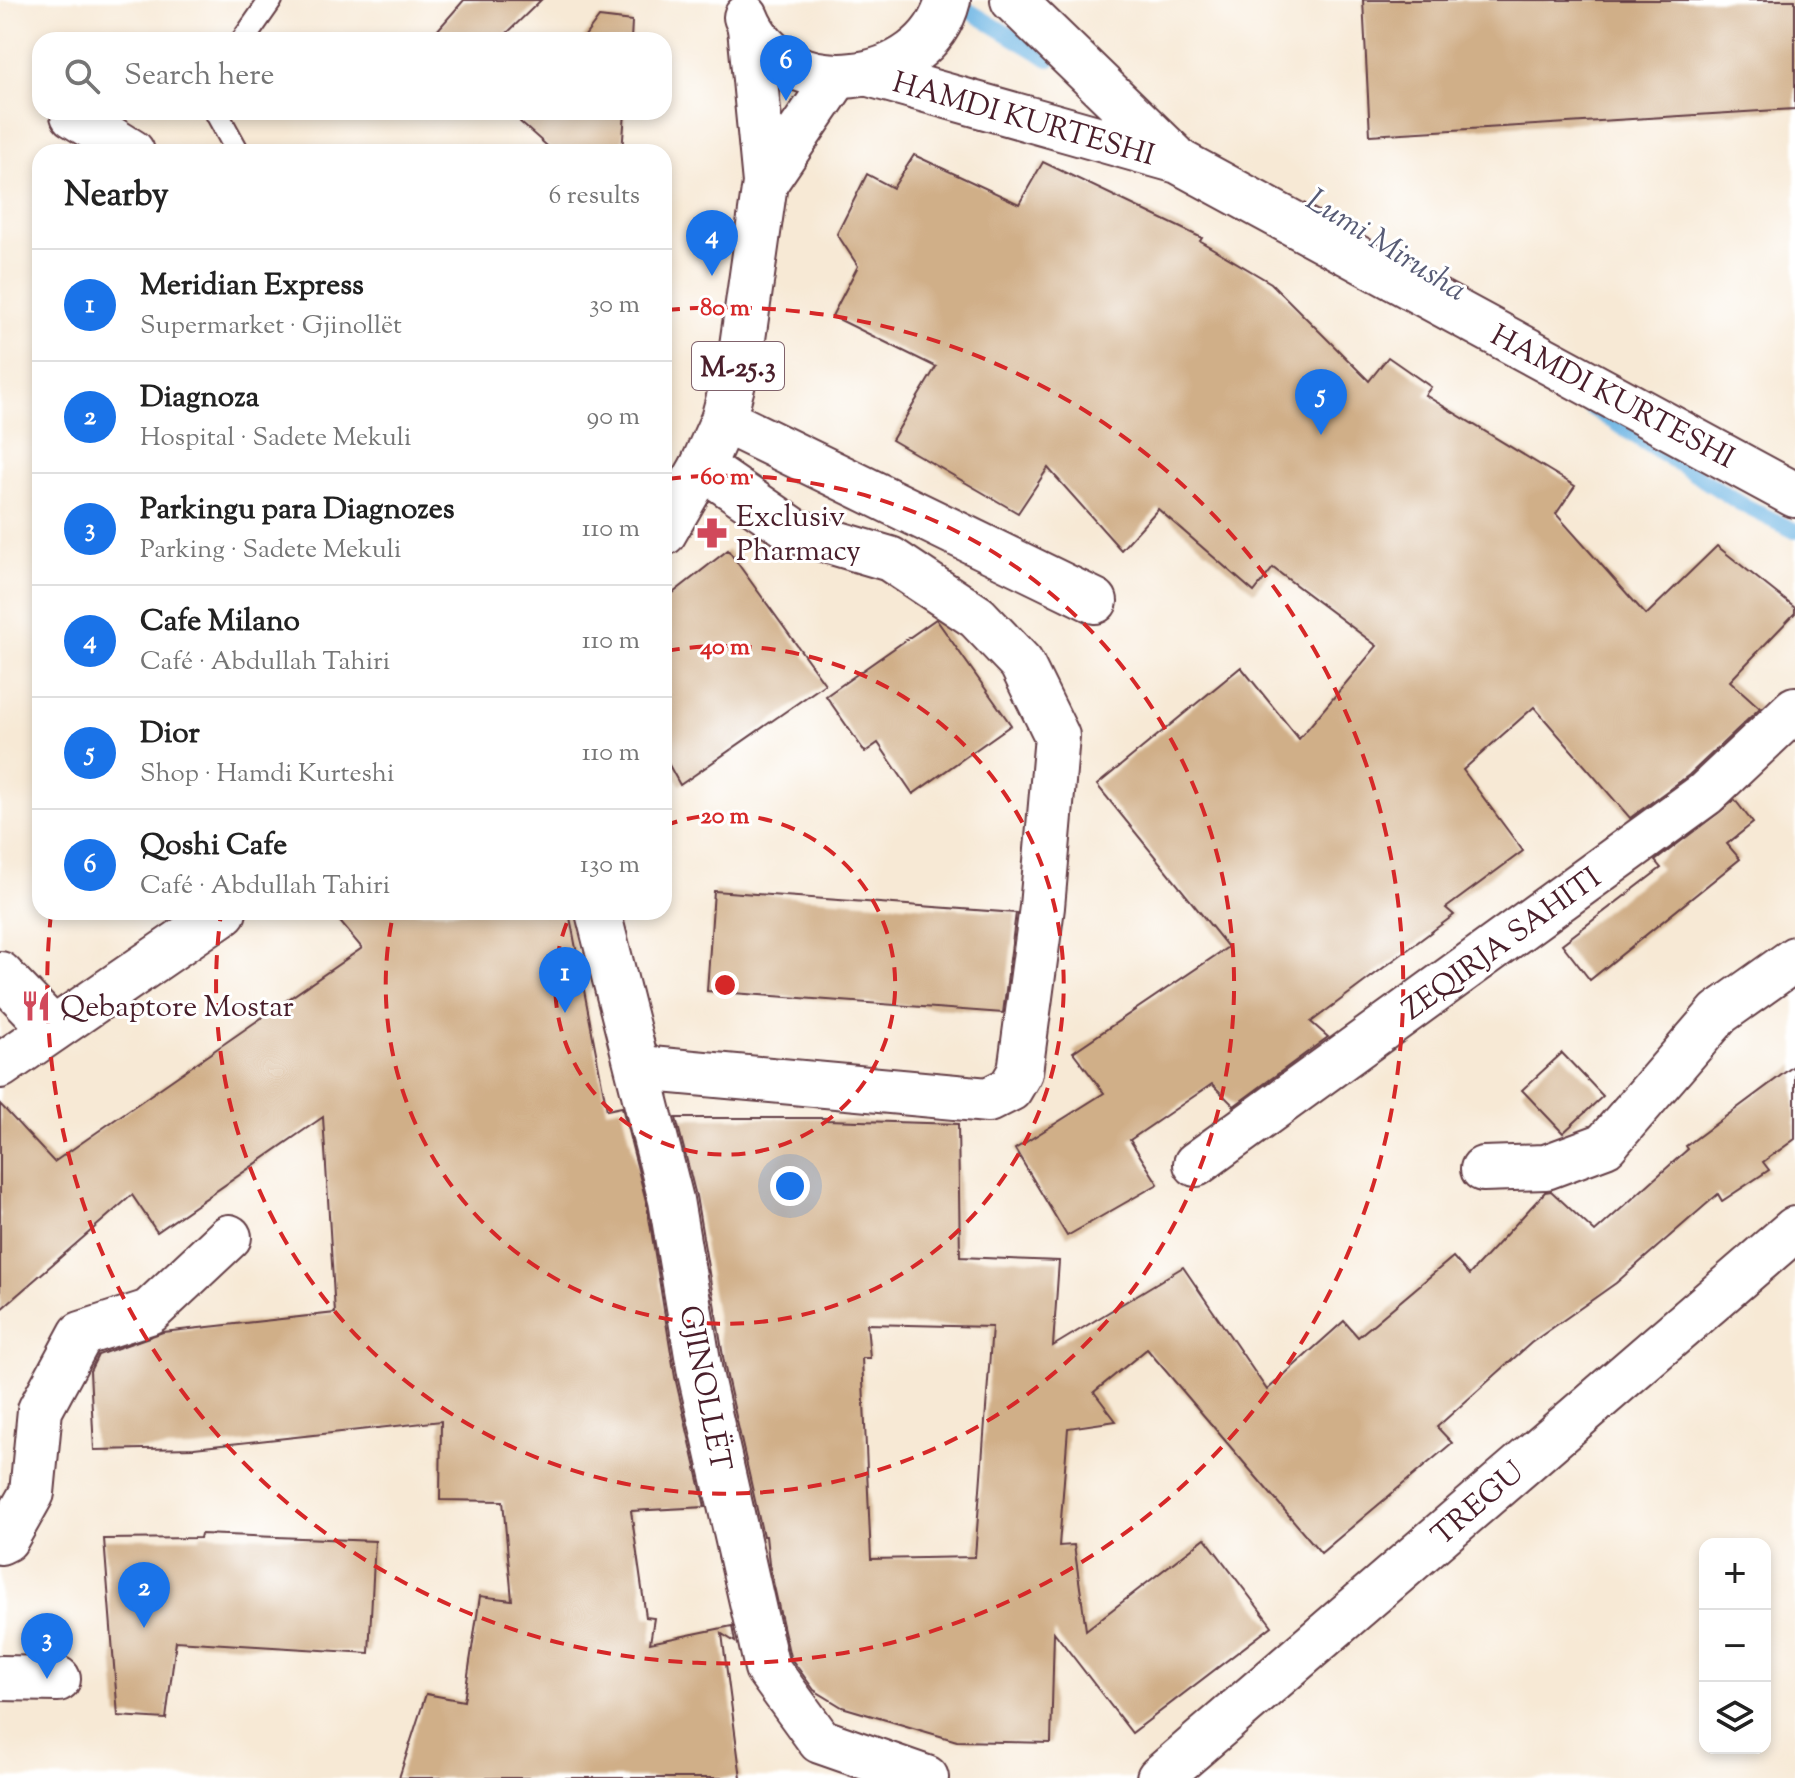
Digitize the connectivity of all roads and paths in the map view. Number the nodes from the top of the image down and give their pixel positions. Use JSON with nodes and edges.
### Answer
{"nodes":[{"id":1,"x":271,"y":0,"type":"edge"},
{"id":2,"x":948,"y":0,"type":"edge"},
{"id":3,"x":1013,"y":0,"type":"edge"},
{"id":4,"x":745,"y":14,"type":"edge"},
{"id":5,"x":249,"y":32,"type":"edge"},
{"id":6,"x":853,"y":76,"type":"junction"},
{"id":7,"x":81,"y":120,"type":"edge"},
{"id":8,"x":220,"y":120,"type":"edge"},
{"id":9,"x":119,"y":144,"type":"edge"},
{"id":10,"x":234,"y":144,"type":"edge"},
{"id":11,"x":1178,"y":161,"type":"junction"},
{"id":12,"x":765,"y":183,"type":"junction"},
{"id":13,"x":723,"y":420,"type":"junction"},
{"id":14,"x":702,"y":467,"type":"junction"},
{"id":15,"x":1795,"y":495,"type":"edge"},
{"id":16,"x":672,"y":508,"type":"edge"},
{"id":17,"x":1095,"y":601,"type":"dead end"},
{"id":18,"x":1795,"y":709,"type":"edge"},
{"id":19,"x":212,"y":920,"type":"edge"},
{"id":20,"x":600,"y":920,"type":"edge"},
{"id":21,"x":1795,"y":959,"type":"edge"},
{"id":22,"x":0,"y":974,"type":"edge"},
{"id":23,"x":53,"y":1029,"type":"junction"},
{"id":24,"x":0,"y":1066,"type":"edge"},
{"id":25,"x":640,"y":1068,"type":"junction"},
{"id":26,"x":1196,"y":1164,"type":"dead end"},
{"id":27,"x":1483,"y":1169,"type":"dead end"},
{"id":28,"x":1795,"y":1229,"type":"edge"},
{"id":29,"x":229,"y":1237,"type":"dead end"},
{"id":30,"x":0,"y":1542,"type":"edge"},
{"id":31,"x":0,"y":1678,"type":"edge"},
{"id":32,"x":58,"y":1679,"type":"dead end"},
{"id":33,"x":926,"y":1778,"type":"edge"},
{"id":34,"x":1159,"y":1778,"type":"edge"}],
"edges":[{"from":1,"to":5,"type":"lane"},
{"from":2,"to":6,"type":"street"},
{"from":3,"to":11,"type":"street","name":"HAMDI KURTESHI"},
{"from":4,"to":6,"type":"street","number":"M-25.3"},
{"from":4,"to":12,"type":"street","number":"M-25.3"},
{"from":6,"to":11,"type":"street","name":"HAMDI KURTESHI"},
{"from":6,"to":12,"type":"street","number":"M-25.3"},
{"from":7,"to":9,"type":"street"},
{"from":8,"to":10,"type":"lane"},
{"from":11,"to":15,"type":"street","name":"HAMDI KURTESHI"},
{"from":12,"to":13,"type":"street","number":"M-25.3"},
{"from":13,"to":14,"type":"street","number":"M-25.3"},
{"from":13,"to":17,"type":"street"},
{"from":14,"to":16,"type":"street","number":"M-25.3"},
{"from":14,"to":25,"type":"street"},
{"from":18,"to":26,"type":"street","name":"ZEQIRJA SAHITI"},
{"from":19,"to":23,"type":"street"},
{"from":20,"to":25,"type":"street","name":"GJINOLLËT"},
{"from":21,"to":27,"type":"street"},
{"from":22,"to":23,"type":"street"},
{"from":23,"to":24,"type":"street"},
{"from":25,"to":33,"type":"street","name":"GJINOLLËT"},
{"from":28,"to":34,"type":"street","name":"TREGU"},
{"from":29,"to":30,"type":"street"},
{"from":31,"to":32,"type":"street"}]}
